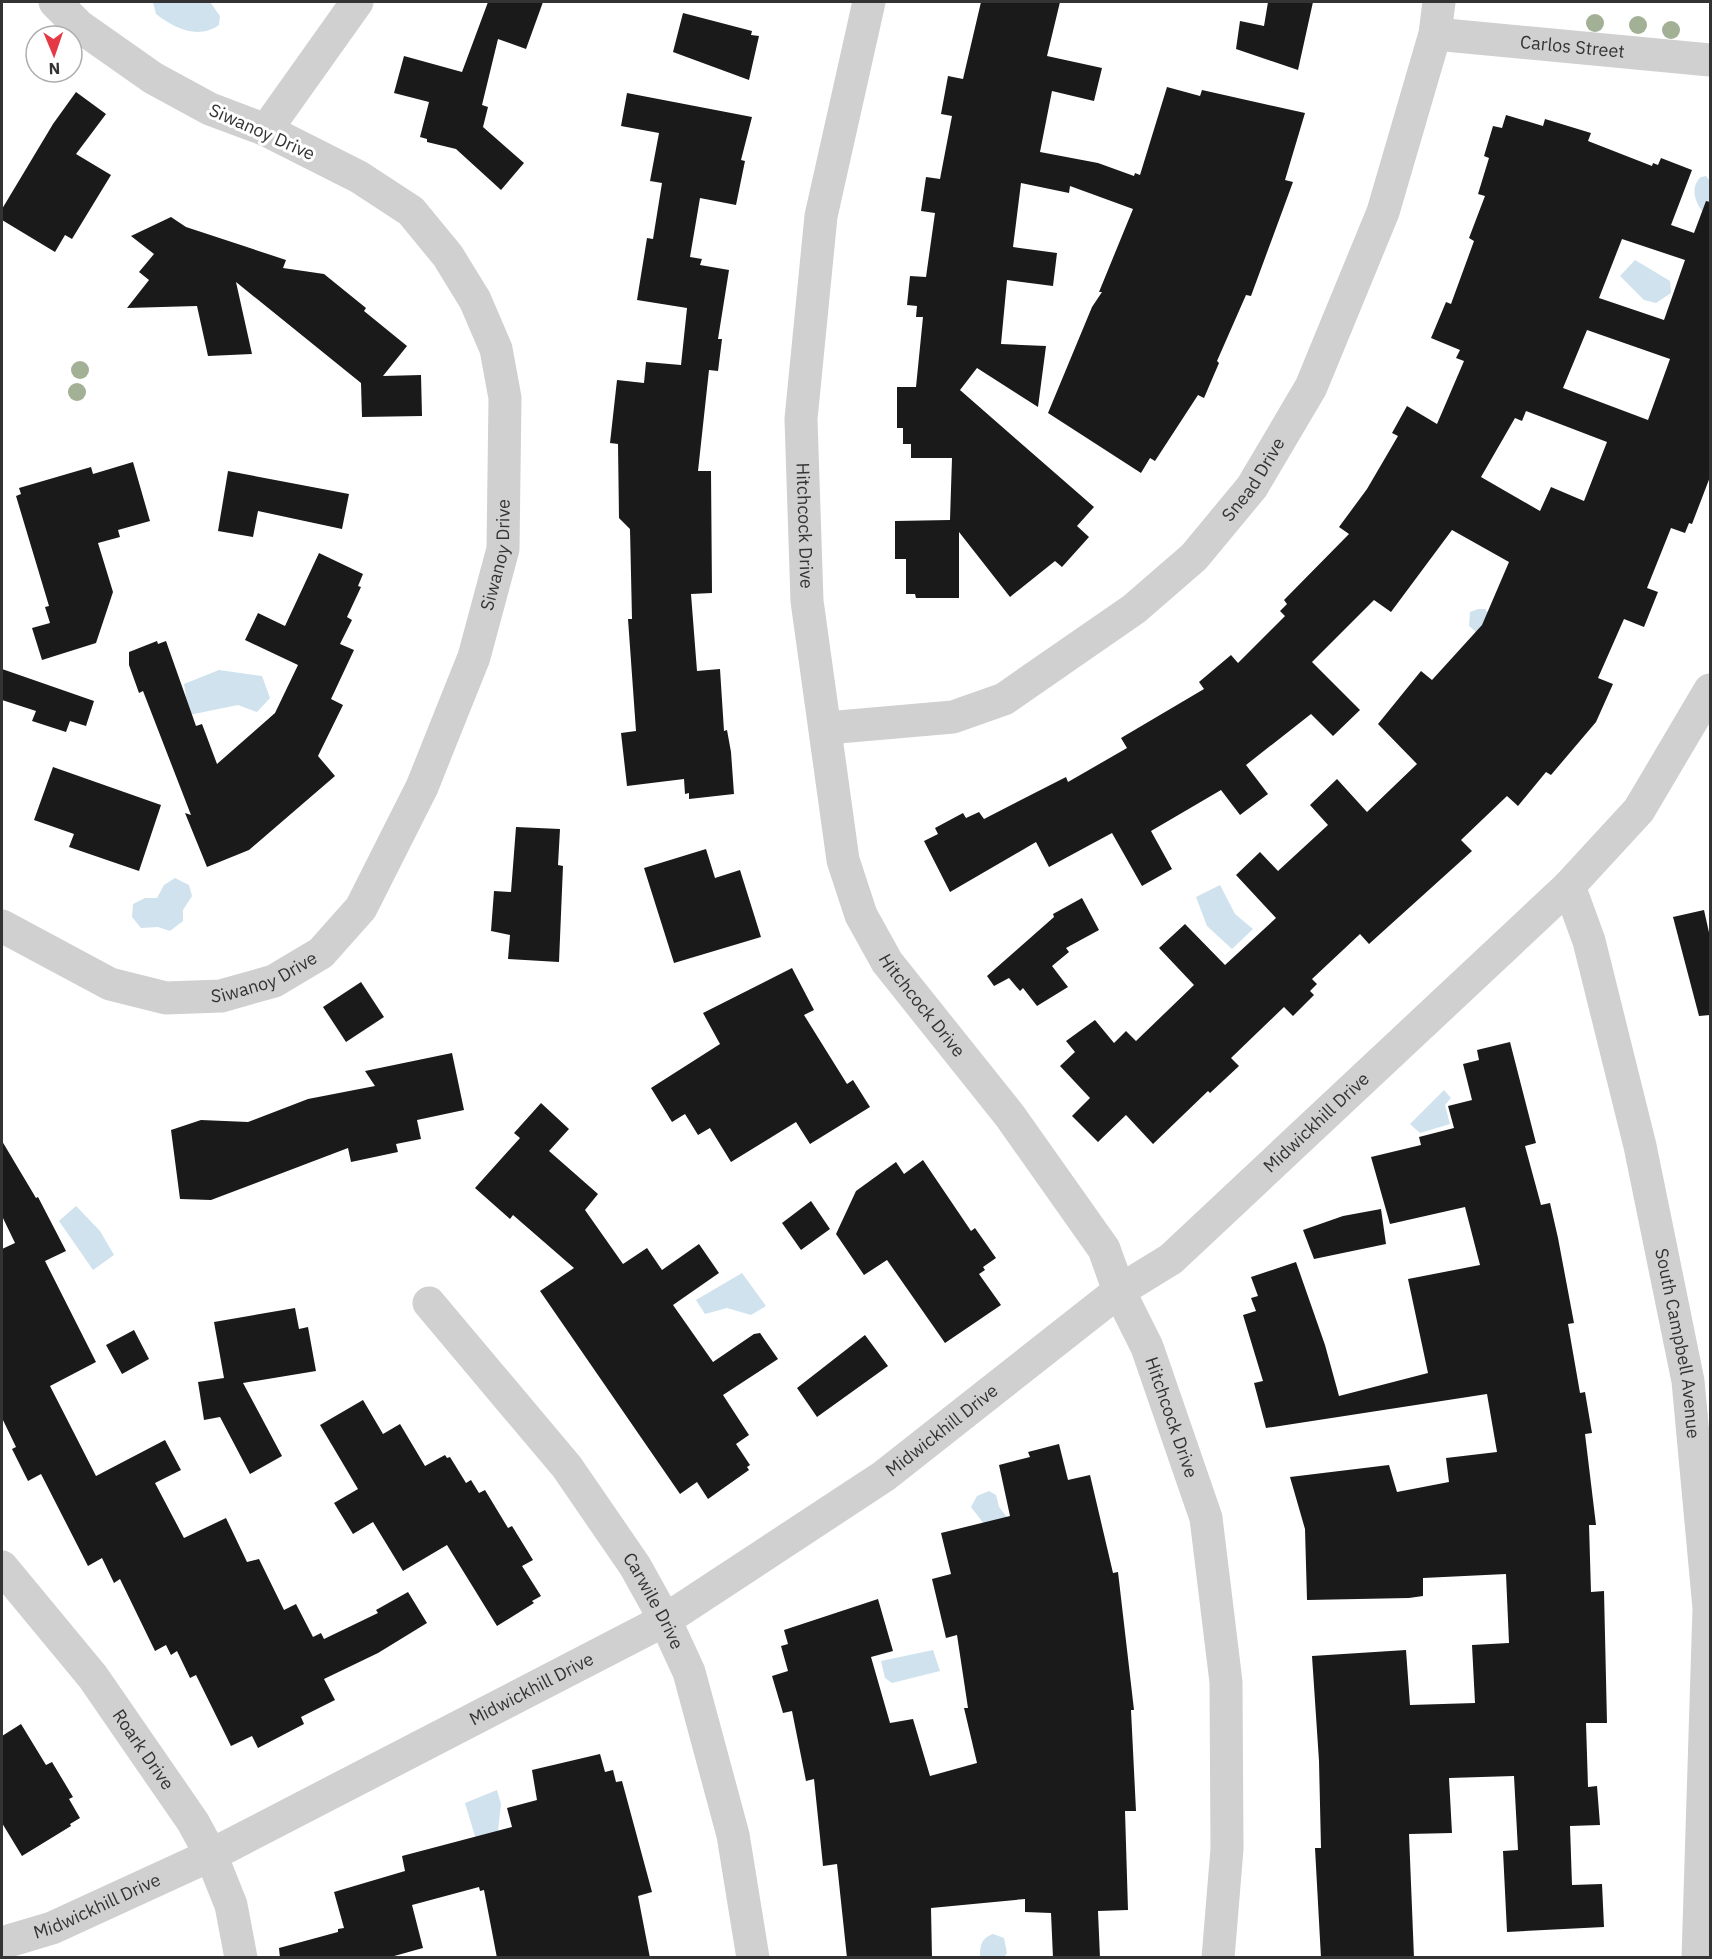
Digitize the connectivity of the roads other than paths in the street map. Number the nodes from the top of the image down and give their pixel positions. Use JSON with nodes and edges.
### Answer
{"nodes":[{"id":1,"x":55,"y":2,"type":"edge"},
{"id":2,"x":357,"y":2,"type":"edge"},
{"id":3,"x":869,"y":2,"type":"edge"},
{"id":4,"x":1440,"y":2,"type":"edge"},
{"id":5,"x":1435,"y":34,"type":"junction"},
{"id":6,"x":1710,"y":60,"type":"edge"},
{"id":7,"x":266,"y":130,"type":"junction"},
{"id":8,"x":1710,"y":690,"type":"edge"},
{"id":9,"x":827,"y":728,"type":"junction"},
{"id":10,"x":1569,"y":885,"type":"junction"},
{"id":11,"x":2,"y":926,"type":"edge"},
{"id":12,"x":1119,"y":1291,"type":"junction"},
{"id":13,"x":429,"y":1303,"type":"dead end"},
{"id":14,"x":2,"y":1567,"type":"edge"},
{"id":15,"x":665,"y":1620,"type":"junction"},
{"id":16,"x":211,"y":1855,"type":"junction"},
{"id":17,"x":2,"y":1943,"type":"edge"},
{"id":18,"x":241,"y":1958,"type":"edge"},
{"id":19,"x":753,"y":1958,"type":"edge"},
{"id":20,"x":1218,"y":1958,"type":"edge"},
{"id":21,"x":1698,"y":1958,"type":"edge"}],
"edges":[{"from":1,"to":7,"type":"street","name":"Siwanoy Drive"},
{"from":2,"to":7,"type":"street"},
{"from":3,"to":9,"type":"street","name":"Hitchcock Drive"},
{"from":4,"to":5,"type":"street","name":"Snead Drive"},
{"from":5,"to":6,"type":"street","name":"Carlos Street"},
{"from":5,"to":9,"type":"street","name":"Snead Drive"},
{"from":7,"to":11,"type":"street","name":"Siwanoy Drive"},
{"from":8,"to":10,"type":"street","name":"Midwickhill Drive"},
{"from":9,"to":12,"type":"street","name":"Hitchcock Drive"},
{"from":10,"to":12,"type":"street","name":"Midwickhill Drive"},
{"from":10,"to":21,"type":"street","name":"South Campbell Avenue"},
{"from":12,"to":15,"type":"street","name":"Midwickhill Drive"},
{"from":12,"to":20,"type":"street","name":"Hitchcock Drive"},
{"from":13,"to":15,"type":"street","name":"Carwile Drive"},
{"from":14,"to":16,"type":"street","name":"Roark Drive"},
{"from":15,"to":16,"type":"street","name":"Midwickhill Drive"},
{"from":15,"to":19,"type":"street","name":"Carwile Drive"},
{"from":16,"to":17,"type":"street","name":"Midwickhill Drive"},
{"from":16,"to":18,"type":"street","name":"Roark Drive"}]}
